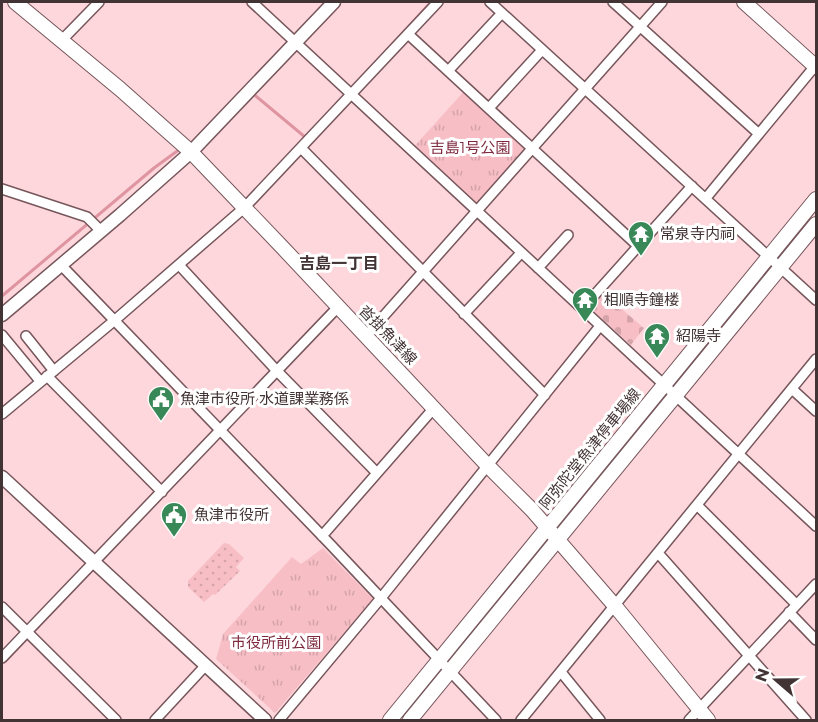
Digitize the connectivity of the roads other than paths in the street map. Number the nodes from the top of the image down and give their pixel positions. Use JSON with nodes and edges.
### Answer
{"nodes":[{"id":1,"x":15,"y":2,"type":"edge"},
{"id":2,"x":99,"y":2,"type":"edge"},
{"id":3,"x":252,"y":2,"type":"edge"},
{"id":4,"x":334,"y":2,"type":"edge"},
{"id":5,"x":438,"y":2,"type":"edge"},
{"id":6,"x":490,"y":2,"type":"edge"},
{"id":7,"x":613,"y":2,"type":"edge"},
{"id":8,"x":662,"y":2,"type":"edge"},
{"id":9,"x":744,"y":2,"type":"edge"},
{"id":10,"x":502,"y":13,"type":"junction"},
{"id":11,"x":640,"y":26,"type":"junction"},
{"id":12,"x":408,"y":34,"type":"junction"},
{"id":13,"x":61,"y":41,"type":"junction"},
{"id":14,"x":295,"y":42,"type":"junction"},
{"id":15,"x":542,"y":50,"type":"junction"},
{"id":16,"x":816,"y":67,"type":"edge"},
{"id":17,"x":448,"y":71,"type":"junction"},
{"id":18,"x":585,"y":88,"type":"junction"},
{"id":19,"x":352,"y":94,"type":"junction"},
{"id":20,"x":489,"y":108,"type":"junction"},
{"id":21,"x":759,"y":134,"type":"junction"},
{"id":22,"x":532,"y":148,"type":"junction"},
{"id":23,"x":302,"y":149,"type":"junction"},
{"id":24,"x":191,"y":152,"type":"junction"},
{"id":25,"x":692,"y":186,"type":"junction"},
{"id":26,"x":2,"y":189,"type":"edge"},
{"id":27,"x":706,"y":198,"type":"junction"},
{"id":28,"x":816,"y":199,"type":"edge"},
{"id":29,"x":244,"y":208,"type":"junction"},
{"id":30,"x":477,"y":211,"type":"junction"},
{"id":31,"x":816,"y":224,"type":"edge"},
{"id":32,"x":101,"y":231,"type":"junction"},
{"id":33,"x":568,"y":236,"type":"dead end"},
{"id":34,"x":638,"y":246,"type":"junction"},
{"id":35,"x":521,"y":252,"type":"junction"},
{"id":36,"x":769,"y":256,"type":"junction"},
{"id":37,"x":62,"y":265,"type":"junction"},
{"id":38,"x":179,"y":265,"type":"junction"},
{"id":39,"x":781,"y":267,"type":"junction"},
{"id":40,"x":538,"y":268,"type":"junction"},
{"id":41,"x":423,"y":272,"type":"junction"},
{"id":42,"x":816,"y":300,"type":"edge"},
{"id":43,"x":338,"y":307,"type":"junction"},
{"id":44,"x":582,"y":309,"type":"junction"},
{"id":45,"x":464,"y":314,"type":"junction"},
{"id":46,"x":2,"y":315,"type":"edge"},
{"id":47,"x":115,"y":320,"type":"junction"},
{"id":48,"x":600,"y":326,"type":"junction"},
{"id":49,"x":2,"y":335,"type":"edge"},
{"id":50,"x":26,"y":336,"type":"dead end"},
{"id":51,"x":366,"y":336,"type":"junction"},
{"id":52,"x":816,"y":359,"type":"edge"},
{"id":53,"x":277,"y":371,"type":"junction"},
{"id":54,"x":47,"y":376,"type":"junction"},
{"id":55,"x":664,"y":385,"type":"junction"},
{"id":56,"x":792,"y":389,"type":"junction"},
{"id":57,"x":545,"y":395,"type":"junction"},
{"id":58,"x":676,"y":396,"type":"junction"},
{"id":59,"x":434,"y":408,"type":"junction"},
{"id":60,"x":816,"y":411,"type":"edge"},
{"id":61,"x":2,"y":414,"type":"edge"},
{"id":62,"x":219,"y":429,"type":"junction"},
{"id":63,"x":739,"y":454,"type":"junction"},
{"id":64,"x":488,"y":466,"type":"junction"},
{"id":65,"x":377,"y":473,"type":"junction"},
{"id":66,"x":2,"y":477,"type":"edge"},
{"id":67,"x":162,"y":492,"type":"junction"},
{"id":68,"x":697,"y":505,"type":"junction"},
{"id":69,"x":816,"y":526,"type":"edge"},
{"id":70,"x":547,"y":528,"type":"junction"},
{"id":71,"x":322,"y":536,"type":"junction"},
{"id":72,"x":558,"y":539,"type":"junction"},
{"id":73,"x":658,"y":553,"type":"junction"},
{"id":74,"x":94,"y":562,"type":"junction"},
{"id":75,"x":816,"y":584,"type":"edge"},
{"id":76,"x":381,"y":598,"type":"junction"},
{"id":77,"x":796,"y":604,"type":"junction"},
{"id":78,"x":615,"y":606,"type":"junction"},
{"id":79,"x":2,"y":607,"type":"edge"},
{"id":80,"x":789,"y":612,"type":"junction"},
{"id":81,"x":27,"y":633,"type":"junction"},
{"id":82,"x":816,"y":640,"type":"edge"},
{"id":83,"x":748,"y":656,"type":"junction"},
{"id":84,"x":2,"y":658,"type":"edge"},
{"id":85,"x":439,"y":660,"type":"junction"},
{"id":86,"x":206,"y":665,"type":"junction"},
{"id":87,"x":450,"y":671,"type":"junction"},
{"id":88,"x":561,"y":672,"type":"junction"},
{"id":89,"x":699,"y":709,"type":"junction"},
{"id":90,"x":116,"y":720,"type":"edge"},
{"id":91,"x":155,"y":720,"type":"edge"},
{"id":92,"x":265,"y":720,"type":"edge"},
{"id":93,"x":279,"y":720,"type":"edge"},
{"id":94,"x":390,"y":720,"type":"edge"},
{"id":95,"x":410,"y":720,"type":"edge"},
{"id":96,"x":496,"y":720,"type":"edge"},
{"id":97,"x":521,"y":720,"type":"edge"},
{"id":98,"x":600,"y":720,"type":"edge"},
{"id":99,"x":689,"y":720,"type":"edge"},
{"id":100,"x":708,"y":720,"type":"edge"},
{"id":101,"x":806,"y":720,"type":"edge"}],
"edges":[{"from":1,"to":13,"type":"main road","name":"沓掛魚津線"},
{"from":2,"to":13,"type":"street"},
{"from":3,"to":14,"type":"street"},
{"from":4,"to":14,"type":"street"},
{"from":5,"to":12,"type":"street"},
{"from":6,"to":10,"type":"street"},
{"from":7,"to":11,"type":"street"},
{"from":8,"to":11,"type":"street"},
{"from":9,"to":16,"type":"main road"},
{"from":10,"to":15,"type":"street"},
{"from":10,"to":17,"type":"street"},
{"from":11,"to":18,"type":"street"},
{"from":11,"to":21,"type":"street"},
{"from":12,"to":17,"type":"street"},
{"from":12,"to":19,"type":"street"},
{"from":13,"to":24,"type":"main road","name":"沓掛魚津線"},
{"from":14,"to":19,"type":"street"},
{"from":14,"to":24,"type":"street"},
{"from":15,"to":18,"type":"street"},
{"from":15,"to":20,"type":"street"},
{"from":16,"to":21,"type":"street"},
{"from":17,"to":20,"type":"street"},
{"from":18,"to":22,"type":"street"},
{"from":18,"to":25,"type":"street"},
{"from":19,"to":23,"type":"street"},
{"from":19,"to":30,"type":"street"},
{"from":20,"to":22,"type":"street"},
{"from":21,"to":27,"type":"street"},
{"from":22,"to":30,"type":"street"},
{"from":22,"to":34,"type":"street"},
{"from":23,"to":29,"type":"street"},
{"from":23,"to":41,"type":"street"},
{"from":24,"to":29,"type":"main road","name":"沓掛魚津線"},
{"from":24,"to":32,"type":"street"},
{"from":25,"to":27,"type":"street"},
{"from":25,"to":34,"type":"street"},
{"from":26,"to":32,"type":"street"},
{"from":27,"to":36,"type":"street"},
{"from":28,"to":36,"type":"main road","name":"阿弥陀堂魚津停車場線"},
{"from":29,"to":38,"type":"street"},
{"from":29,"to":43,"type":"main road","name":"沓掛魚津線"},
{"from":30,"to":35,"type":"street"},
{"from":30,"to":41,"type":"street"},
{"from":31,"to":39,"type":"main road"},
{"from":32,"to":37,"type":"street"},
{"from":33,"to":40,"type":"street"},
{"from":34,"to":44,"type":"street"},
{"from":35,"to":40,"type":"street"},
{"from":35,"to":45,"type":"street"},
{"from":36,"to":39,"type":"street"},
{"from":36,"to":55,"type":"main road","name":"阿弥陀堂魚津停車場線"},
{"from":37,"to":46,"type":"street"},
{"from":37,"to":47,"type":"street"},
{"from":38,"to":47,"type":"street"},
{"from":38,"to":53,"type":"street"},
{"from":39,"to":42,"type":"street"},
{"from":39,"to":58,"type":"main road"},
{"from":40,"to":44,"type":"street"},
{"from":41,"to":45,"type":"street"},
{"from":41,"to":51,"type":"street"},
{"from":43,"to":51,"type":"main road","name":"沓掛魚津線"},
{"from":43,"to":53,"type":"street"},
{"from":44,"to":48,"type":"street"},
{"from":45,"to":57,"type":"street"},
{"from":47,"to":54,"type":"street"},
{"from":47,"to":62,"type":"street"},
{"from":48,"to":55,"type":"street"},
{"from":48,"to":57,"type":"street"},
{"from":49,"to":54,"type":"street"},
{"from":50,"to":54,"type":"street"},
{"from":51,"to":59,"type":"main road","name":"沓掛魚津線"},
{"from":52,"to":56,"type":"street"},
{"from":53,"to":62,"type":"street"},
{"from":53,"to":65,"type":"street"},
{"from":54,"to":61,"type":"street"},
{"from":54,"to":67,"type":"street"},
{"from":55,"to":58,"type":"street"},
{"from":55,"to":70,"type":"main road","name":"阿弥陀堂魚津停車場線"},
{"from":56,"to":60,"type":"street"},
{"from":56,"to":63,"type":"street"},
{"from":57,"to":64,"type":"street"},
{"from":58,"to":63,"type":"street"},
{"from":58,"to":72,"type":"main road"},
{"from":59,"to":64,"type":"main road","name":"沓掛魚津線"},
{"from":59,"to":65,"type":"street"},
{"from":62,"to":67,"type":"street"},
{"from":62,"to":71,"type":"street"},
{"from":63,"to":68,"type":"street"},
{"from":63,"to":69,"type":"street"},
{"from":64,"to":70,"type":"main road","name":"沓掛魚津線"},
{"from":64,"to":76,"type":"street"},
{"from":65,"to":71,"type":"street"},
{"from":66,"to":74,"type":"street"},
{"from":67,"to":74,"type":"street"},
{"from":68,"to":73,"type":"street"},
{"from":68,"to":77,"type":"street"},
{"from":70,"to":72,"type":"main road","name":"沓掛魚津線"},
{"from":70,"to":85,"type":"main road","name":"阿弥陀堂魚津停車場線"},
{"from":71,"to":76,"type":"street"},
{"from":72,"to":78,"type":"main road","name":"沓掛魚津線"},
{"from":72,"to":87,"type":"main road"},
{"from":73,"to":78,"type":"street"},
{"from":73,"to":83,"type":"street"},
{"from":74,"to":81,"type":"street"},
{"from":74,"to":86,"type":"street"},
{"from":75,"to":77,"type":"street"},
{"from":76,"to":85,"type":"street"},
{"from":76,"to":93,"type":"street"},
{"from":77,"to":80,"type":"street"},
{"from":78,"to":88,"type":"street"},
{"from":78,"to":89,"type":"main road","name":"沓掛魚津線"},
{"from":79,"to":81,"type":"street"},
{"from":80,"to":82,"type":"street"},
{"from":80,"to":83,"type":"street"},
{"from":81,"to":84,"type":"street"},
{"from":81,"to":90,"type":"street"},
{"from":83,"to":89,"type":"street"},
{"from":83,"to":101,"type":"street"},
{"from":85,"to":87,"type":"street"},
{"from":85,"to":94,"type":"main road","name":"阿弥陀堂魚津停車場線"},
{"from":86,"to":91,"type":"street"},
{"from":86,"to":92,"type":"street"},
{"from":87,"to":95,"type":"main road"},
{"from":87,"to":96,"type":"street"},
{"from":88,"to":97,"type":"street"},
{"from":88,"to":98,"type":"street"},
{"from":89,"to":99,"type":"street"},
{"from":89,"to":100,"type":"main road","name":"沓掛魚津線"}]}
